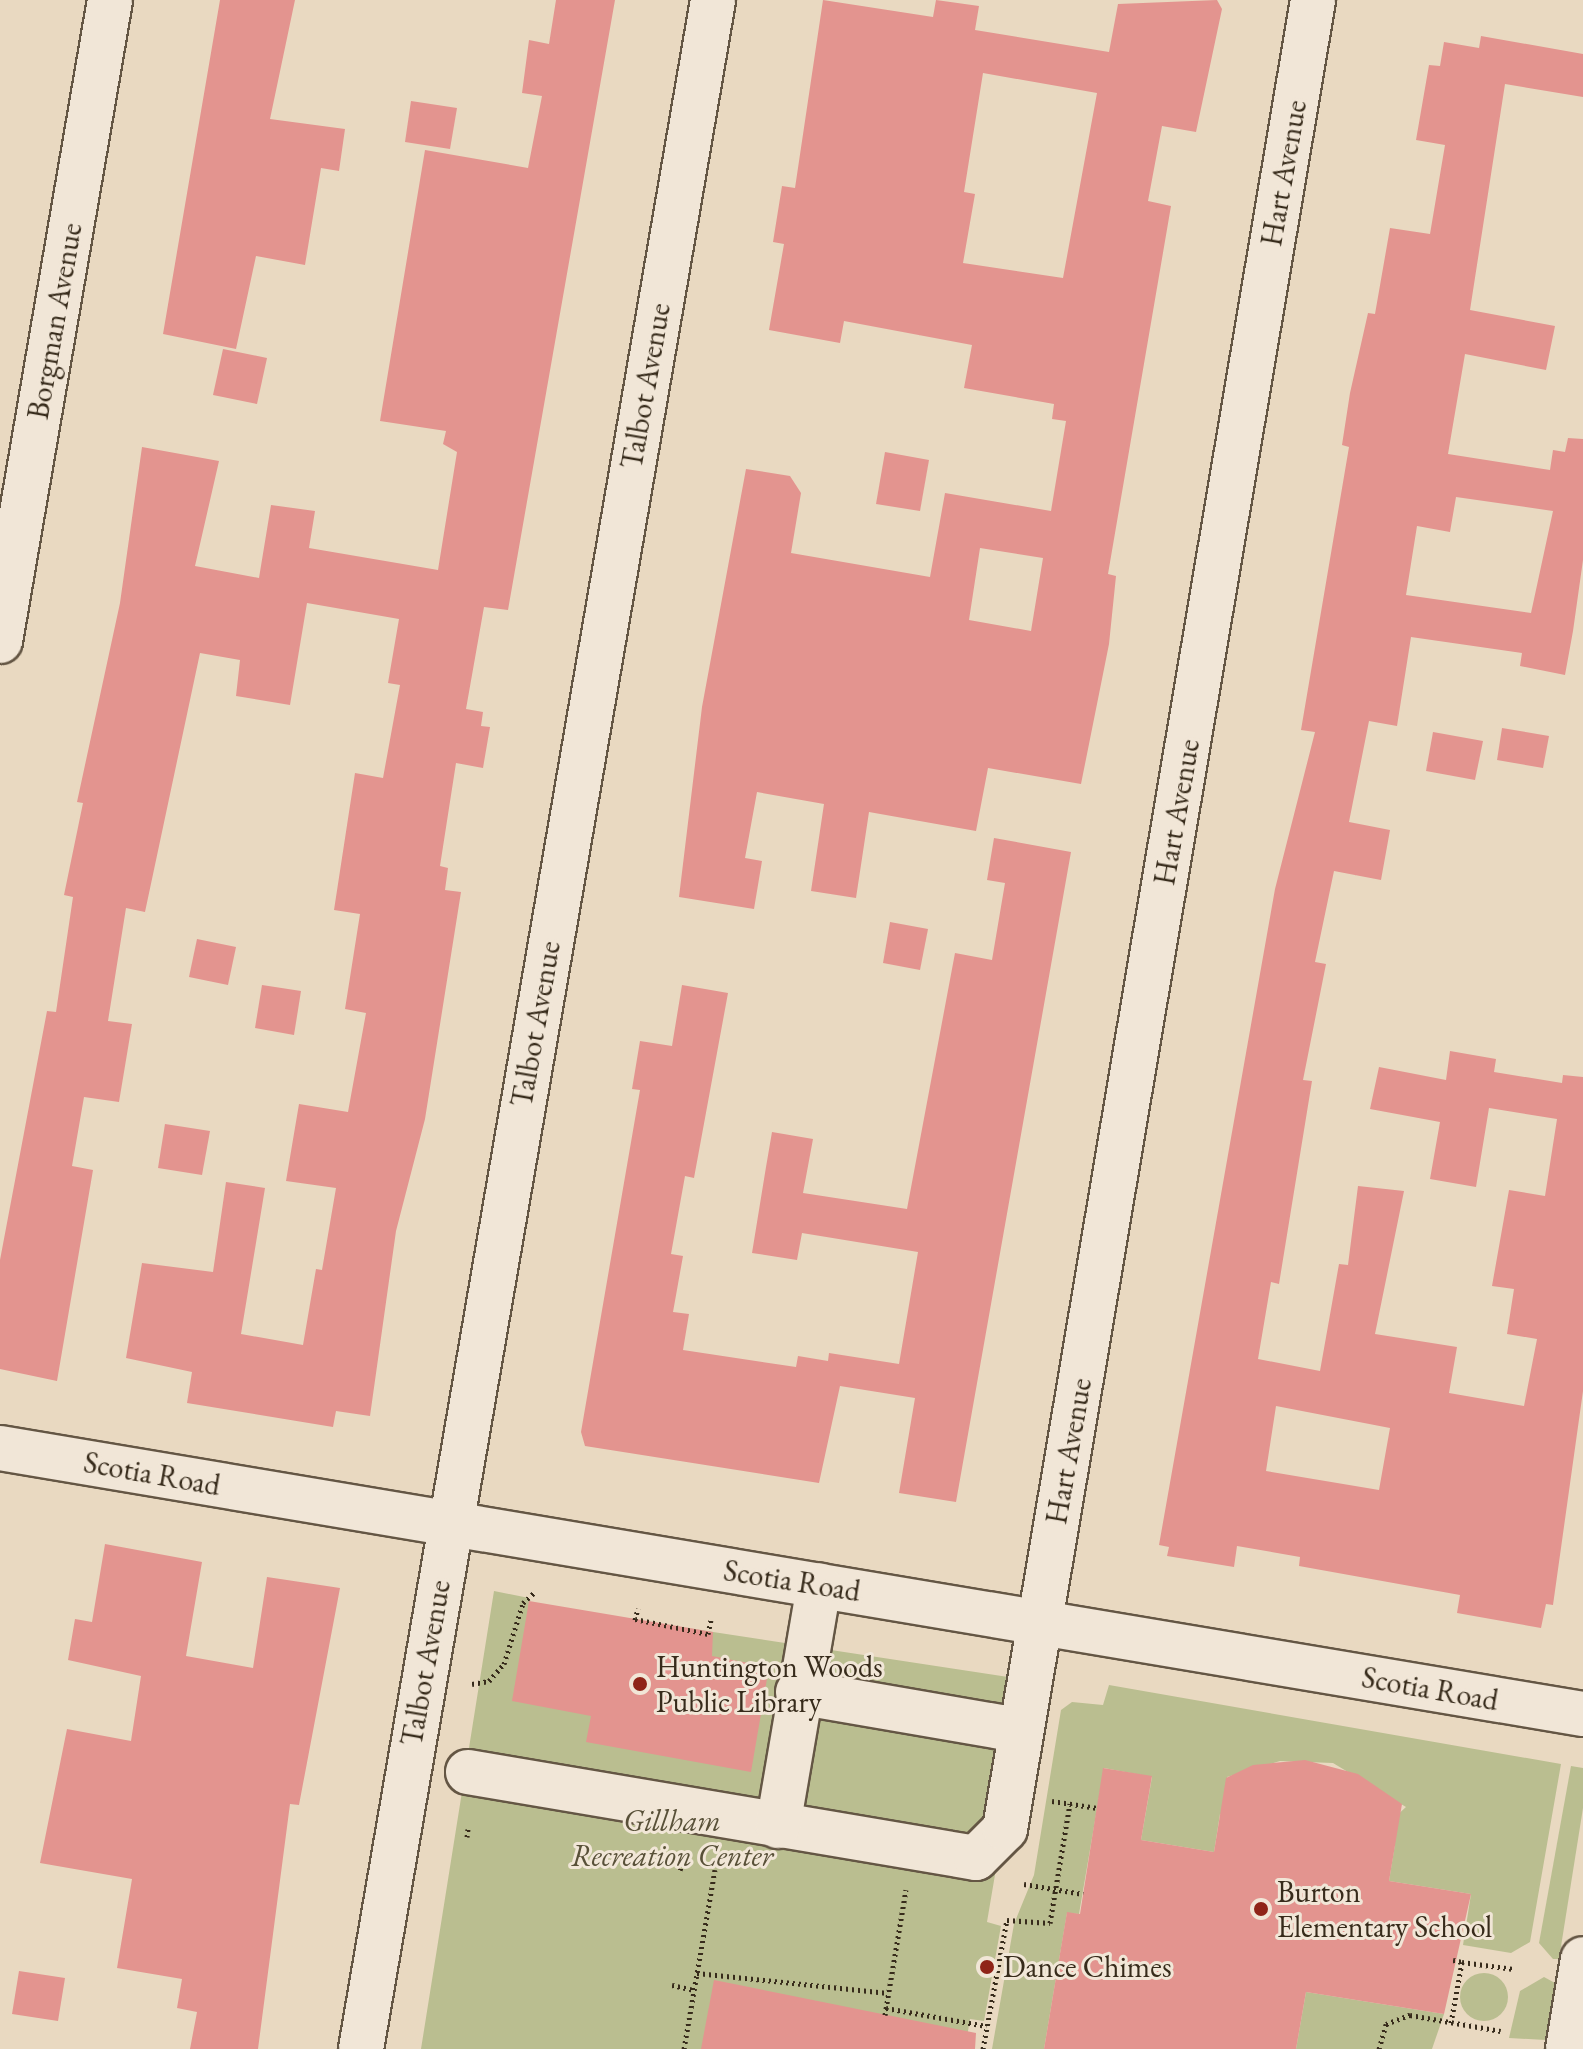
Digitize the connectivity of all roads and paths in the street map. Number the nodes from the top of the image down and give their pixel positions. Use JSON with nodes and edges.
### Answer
{"nodes":[{"id":1,"x":110,"y":0,"type":"edge"},
{"id":2,"x":713,"y":0,"type":"edge"},
{"id":3,"x":1313,"y":0,"type":"edge"},
{"id":4,"x":0,"y":641,"type":"edge"},
{"id":5,"x":0,"y":1448,"type":"edge"},
{"id":6,"x":450,"y":1524,"type":"junction"},
{"id":7,"x":819,"y":1585,"type":"junction"},
{"id":8,"x":535,"y":1592,"type":"dead end"},
{"id":9,"x":638,"y":1608,"type":"dead end"},
{"id":10,"x":711,"y":1620,"type":"dead end"},
{"id":11,"x":1040,"y":1623,"type":"junction"},
{"id":12,"x":472,"y":1684,"type":"dead end"},
{"id":13,"x":798,"y":1692,"type":"junction"},
{"id":14,"x":1583,"y":1714,"type":"edge"},
{"id":15,"x":1019,"y":1730,"type":"junction"},
{"id":16,"x":468,"y":1772,"type":"dead end"},
{"id":17,"x":1043,"y":1800,"type":"dead end"},
{"id":18,"x":1070,"y":1804,"type":"junction"},
{"id":19,"x":1097,"y":1808,"type":"dead end"},
{"id":20,"x":778,"y":1826,"type":"junction"},
{"id":21,"x":468,"y":1829,"type":"dead end"},
{"id":22,"x":467,"y":1837,"type":"dead end"},
{"id":23,"x":715,"y":1870,"type":"dead end"},
{"id":24,"x":909,"y":1874,"type":"dead end"},
{"id":25,"x":1024,"y":1884,"type":"dead end"},
{"id":26,"x":1055,"y":1889,"type":"junction"},
{"id":27,"x":1083,"y":1894,"type":"dead end"},
{"id":28,"x":1583,"y":1959,"type":"edge"},
{"id":29,"x":1453,"y":1960,"type":"dead end"},
{"id":30,"x":1462,"y":1962,"type":"junction"},
{"id":31,"x":1514,"y":1969,"type":"dead end"},
{"id":32,"x":697,"y":1973,"type":"junction"},
{"id":33,"x":672,"y":1985,"type":"dead end"},
{"id":34,"x":694,"y":1990,"type":"junction"},
{"id":35,"x":888,"y":1993,"type":"junction"},
{"id":36,"x":1451,"y":2023,"type":"junction"},
{"id":37,"x":986,"y":2026,"type":"junction"},
{"id":38,"x":1501,"y":2031,"type":"dead end"},
{"id":39,"x":361,"y":2049,"type":"edge"},
{"id":40,"x":684,"y":2049,"type":"edge"},
{"id":41,"x":983,"y":2049,"type":"edge"},
{"id":42,"x":1379,"y":2049,"type":"edge"},
{"id":43,"x":1568,"y":2049,"type":"edge"}],
"edges":[{"from":1,"to":4,"type":"street","name":"Borgman Avenue"},
{"from":2,"to":6,"type":"street","name":"Talbot Avenue"},
{"from":3,"to":11,"type":"street","name":"Hart Avenue"},
{"from":5,"to":6,"type":"street","name":"Scotia Road"},
{"from":6,"to":7,"type":"street","name":"Scotia Road"},
{"from":6,"to":39,"type":"street","name":"Talbot Avenue"},
{"from":7,"to":11,"type":"street","name":"Scotia Road"},
{"from":7,"to":13,"type":"street"},
{"from":8,"to":12,"type":"path"},
{"from":9,"to":10,"type":"path"},
{"from":11,"to":14,"type":"street","name":"Scotia Road"},
{"from":11,"to":15,"type":"street","name":"Hart Avenue"},
{"from":13,"to":15,"type":"street"},
{"from":13,"to":20,"type":"street"},
{"from":15,"to":20,"type":"street","name":"Hart Avenue"},
{"from":16,"to":20,"type":"street"},
{"from":17,"to":18,"type":"path"},
{"from":18,"to":19,"type":"path"},
{"from":18,"to":26,"type":"path"},
{"from":21,"to":22,"type":"path"},
{"from":23,"to":32,"type":"path"},
{"from":24,"to":35,"type":"path"},
{"from":25,"to":26,"type":"path"},
{"from":26,"to":27,"type":"path"},
{"from":26,"to":37,"type":"path"},
{"from":28,"to":43,"type":"street"},
{"from":29,"to":30,"type":"path"},
{"from":30,"to":31,"type":"path"},
{"from":30,"to":36,"type":"path"},
{"from":32,"to":34,"type":"path"},
{"from":32,"to":35,"type":"path"},
{"from":33,"to":34,"type":"path"},
{"from":34,"to":40,"type":"path"},
{"from":35,"to":37,"type":"path"},
{"from":36,"to":38,"type":"path"},
{"from":36,"to":42,"type":"path"},
{"from":37,"to":41,"type":"path"}]}
